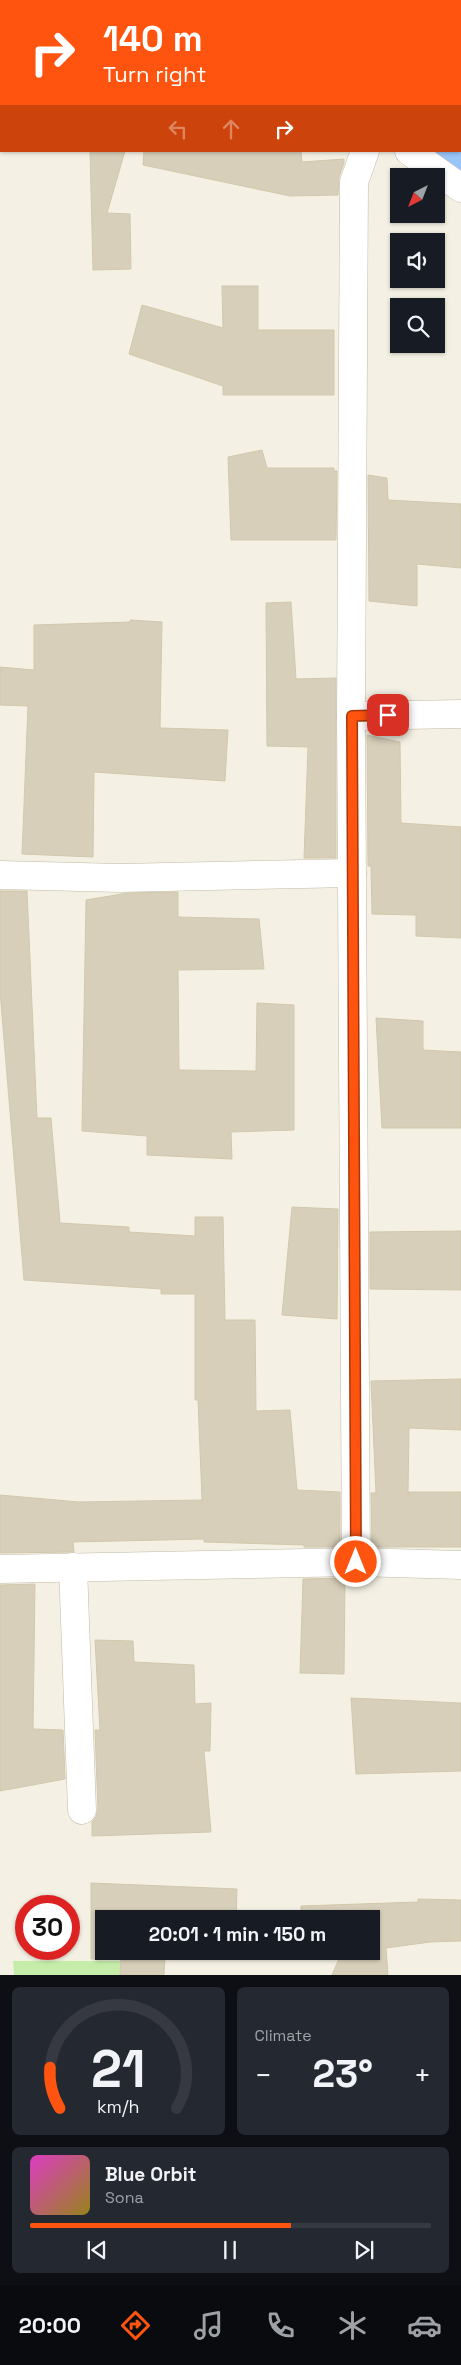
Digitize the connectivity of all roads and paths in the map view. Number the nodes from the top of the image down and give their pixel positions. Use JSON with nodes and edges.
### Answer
{"nodes":[{"id":1,"x":366,"y":152,"type":"edge"},
{"id":2,"x":410,"y":152,"type":"edge"},
{"id":3,"x":461,"y":188,"type":"edge"},
{"id":4,"x":461,"y":714,"type":"edge"},
{"id":5,"x":352,"y":716,"type":"junction"},
{"id":6,"x":352,"y":873,"type":"junction"},
{"id":7,"x":0,"y":875,"type":"edge"},
{"id":8,"x":356,"y":1562,"type":"junction"},
{"id":9,"x":461,"y":1565,"type":"edge"},
{"id":10,"x":73,"y":1567,"type":"junction"},
{"id":11,"x":0,"y":1569,"type":"edge"},
{"id":12,"x":82,"y":1810,"type":"dead end"}],
"edges":[{"from":1,"to":5,"type":"street"},
{"from":2,"to":3,"type":"street"},
{"from":4,"to":5,"type":"street"},
{"from":5,"to":6,"type":"street"},
{"from":6,"to":7,"type":"street"},
{"from":6,"to":8,"type":"street"},
{"from":8,"to":9,"type":"street"},
{"from":8,"to":10,"type":"street"},
{"from":10,"to":11,"type":"street"},
{"from":10,"to":12,"type":"street"}]}
